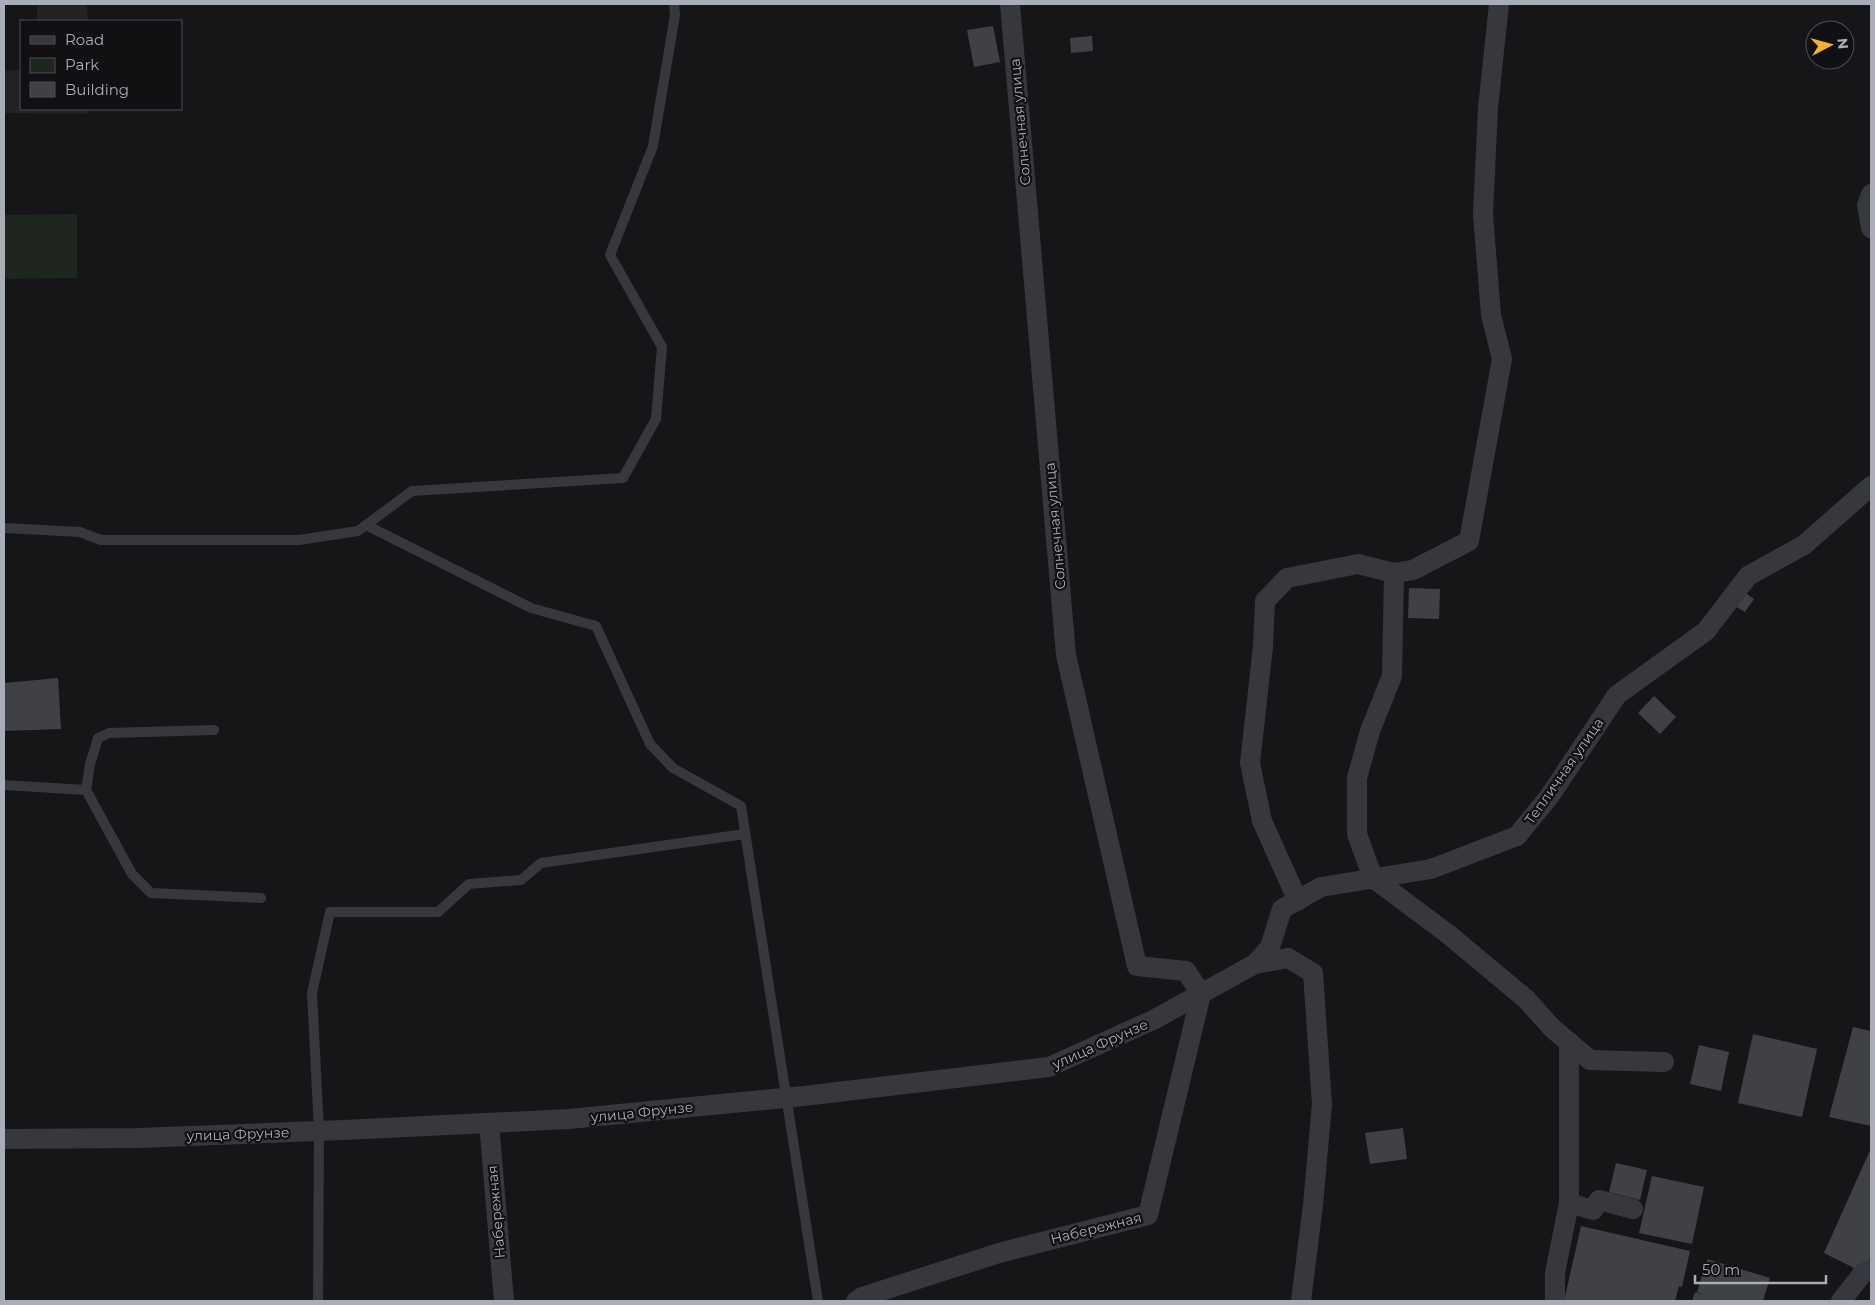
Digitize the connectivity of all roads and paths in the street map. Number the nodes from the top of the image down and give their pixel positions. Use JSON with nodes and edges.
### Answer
{"nodes":[{"id":1,"x":674,"y":4,"type":"edge"},
{"id":2,"x":1010,"y":4,"type":"edge"},
{"id":3,"x":1499,"y":4,"type":"edge"},
{"id":4,"x":1871,"y":194,"type":"edge"},
{"id":5,"x":1871,"y":228,"type":"edge"},
{"id":6,"x":1871,"y":486,"type":"edge"},
{"id":7,"x":366,"y":525,"type":"junction"},
{"id":8,"x":4,"y":528,"type":"edge"},
{"id":9,"x":1394,"y":573,"type":"junction"},
{"id":10,"x":214,"y":730,"type":"dead end"},
{"id":11,"x":4,"y":785,"type":"edge"},
{"id":12,"x":86,"y":790,"type":"junction"},
{"id":13,"x":745,"y":834,"type":"junction"},
{"id":14,"x":1374,"y":878,"type":"junction"},
{"id":15,"x":261,"y":898,"type":"dead end"},
{"id":16,"x":1298,"y":900,"type":"junction"},
{"id":17,"x":1255,"y":964,"type":"junction"},
{"id":18,"x":1201,"y":994,"type":"junction"},
{"id":19,"x":1569,"y":1042,"type":"junction"},
{"id":20,"x":1664,"y":1062,"type":"dead end"},
{"id":21,"x":787,"y":1098,"type":"junction"},
{"id":22,"x":489,"y":1123,"type":"junction"},
{"id":23,"x":319,"y":1131,"type":"junction"},
{"id":24,"x":4,"y":1139,"type":"edge"},
{"id":25,"x":1569,"y":1203,"type":"junction"},
{"id":26,"x":1633,"y":1209,"type":"dead end"},
{"id":27,"x":1871,"y":1270,"type":"edge"},
{"id":28,"x":318,"y":1301,"type":"edge"},
{"id":29,"x":504,"y":1301,"type":"edge"},
{"id":30,"x":818,"y":1301,"type":"edge"},
{"id":31,"x":856,"y":1301,"type":"edge"},
{"id":32,"x":1301,"y":1301,"type":"edge"},
{"id":33,"x":1555,"y":1301,"type":"edge"},
{"id":34,"x":1841,"y":1301,"type":"edge"}],
"edges":[{"from":1,"to":7,"type":"lane"},
{"from":2,"to":18,"type":"street","name":"Солнечная улица"},
{"from":3,"to":9,"type":"street"},
{"from":4,"to":5,"type":"street"},
{"from":6,"to":14,"type":"street","name":"Тепличная улица"},
{"from":7,"to":8,"type":"lane"},
{"from":7,"to":13,"type":"lane"},
{"from":9,"to":14,"type":"street"},
{"from":9,"to":16,"type":"street"},
{"from":10,"to":12,"type":"lane"},
{"from":11,"to":12,"type":"lane"},
{"from":12,"to":15,"type":"lane"},
{"from":13,"to":21,"type":"lane"},
{"from":13,"to":23,"type":"lane"},
{"from":14,"to":16,"type":"street","name":"Тепличная улица"},
{"from":14,"to":19,"type":"street"},
{"from":16,"to":17,"type":"street","name":"Тепличная улица"},
{"from":17,"to":18,"type":"street","name":"улица Фрунзе"},
{"from":17,"to":32,"type":"street"},
{"from":18,"to":21,"type":"street","name":"улица Фрунзе"},
{"from":18,"to":31,"type":"street","name":"Набережная"},
{"from":19,"to":20,"type":"street"},
{"from":19,"to":25,"type":"street"},
{"from":21,"to":22,"type":"street","name":"улица Фрунзе"},
{"from":21,"to":30,"type":"lane"},
{"from":22,"to":23,"type":"street","name":"улица Фрунзе"},
{"from":22,"to":29,"type":"street","name":"Набережная"},
{"from":23,"to":24,"type":"street","name":"улица Фрунзе"},
{"from":23,"to":28,"type":"lane"},
{"from":25,"to":26,"type":"street"},
{"from":25,"to":33,"type":"street"},
{"from":27,"to":34,"type":"street"}]}
